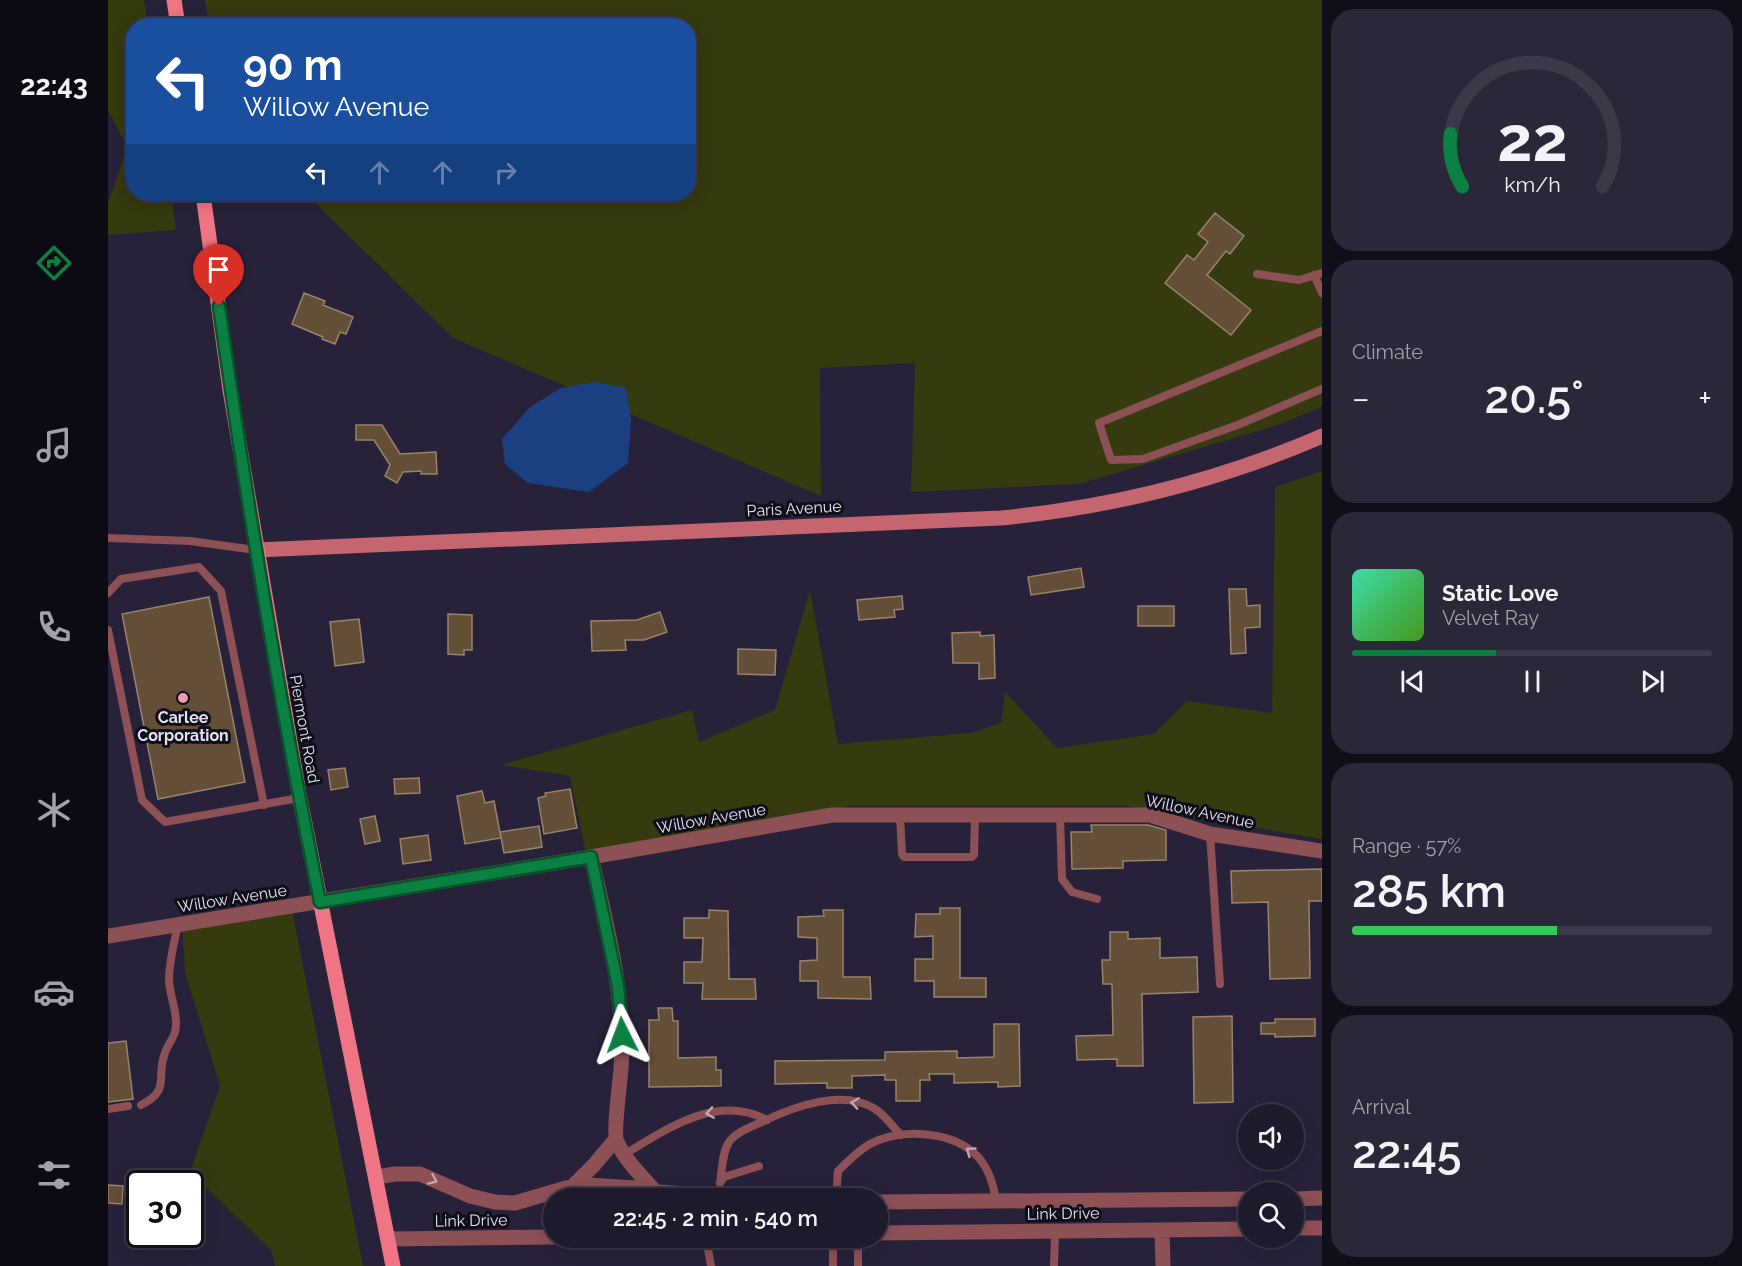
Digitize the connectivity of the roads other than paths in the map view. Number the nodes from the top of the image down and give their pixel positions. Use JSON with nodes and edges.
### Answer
{"nodes":[{"id":1,"x":174,"y":0,"type":"edge"},
{"id":2,"x":177,"y":18,"type":"edge"},
{"id":3,"x":204,"y":201,"type":"edge"},
{"id":4,"x":1257,"y":274,"type":"dead end"},
{"id":5,"x":1318,"y":274,"type":"edge"},
{"id":6,"x":1322,"y":293,"type":"edge"},
{"id":7,"x":1322,"y":331,"type":"edge"},
{"id":8,"x":1322,"y":389,"type":"edge"},
{"id":9,"x":1322,"y":436,"type":"edge"},
{"id":10,"x":108,"y":538,"type":"edge"},
{"id":11,"x":256,"y":550,"type":"junction"},
{"id":12,"x":108,"y":593,"type":"edge"},
{"id":13,"x":108,"y":630,"type":"edge"},
{"id":14,"x":299,"y":798,"type":"junction"},
{"id":15,"x":264,"y":805,"type":"junction"},
{"id":16,"x":900,"y":815,"type":"junction"},
{"id":17,"x":975,"y":815,"type":"junction"},
{"id":18,"x":1060,"y":815,"type":"junction"},
{"id":19,"x":1210,"y":834,"type":"junction"},
{"id":20,"x":1322,"y":851,"type":"edge"},
{"id":21,"x":591,"y":857,"type":"junction"},
{"id":22,"x":1097,"y":899,"type":"dead end"},
{"id":23,"x":320,"y":902,"type":"junction"},
{"id":24,"x":178,"y":925,"type":"junction"},
{"id":25,"x":108,"y":936,"type":"edge"},
{"id":26,"x":1220,"y":984,"type":"dead end"},
{"id":27,"x":141,"y":1105,"type":"dead end"},
{"id":28,"x":128,"y":1106,"type":"dead end"},
{"id":29,"x":108,"y":1109,"type":"edge"},
{"id":30,"x":767,"y":1120,"type":"junction"},
{"id":31,"x":901,"y":1135,"type":"junction"},
{"id":32,"x":615,"y":1140,"type":"junction"},
{"id":33,"x":625,"y":1154,"type":"junction"},
{"id":34,"x":759,"y":1166,"type":"dead end"},
{"id":35,"x":376,"y":1177,"type":"junction"},
{"id":36,"x":571,"y":1188,"type":"joint"},
{"id":37,"x":635,"y":1188,"type":"edge"},
{"id":38,"x":653,"y":1188,"type":"edge"},
{"id":39,"x":718,"y":1188,"type":"edge"},
{"id":40,"x":718,"y":1188,"type":"edge"},
{"id":41,"x":837,"y":1188,"type":"edge"},
{"id":42,"x":543,"y":1195,"type":"edge"},
{"id":43,"x":1322,"y":1198,"type":"edge"},
{"id":44,"x":1238,"y":1199,"type":"edge"},
{"id":45,"x":1304,"y":1199,"type":"edge"},
{"id":46,"x":996,"y":1201,"type":"junction"},
{"id":47,"x":888,"y":1202,"type":"edge"},
{"id":48,"x":1304,"y":1228,"type":"edge"},
{"id":49,"x":1322,"y":1228,"type":"edge"},
{"id":50,"x":1238,"y":1229,"type":"edge"},
{"id":51,"x":1162,"y":1230,"type":"junction"},
{"id":52,"x":1055,"y":1231,"type":"junction"},
{"id":53,"x":888,"y":1233,"type":"edge"},
{"id":54,"x":543,"y":1237,"type":"edge"},
{"id":55,"x":388,"y":1239,"type":"junction"},
{"id":56,"x":708,"y":1248,"type":"edge"},
{"id":57,"x":833,"y":1248,"type":"edge"},
{"id":58,"x":858,"y":1248,"type":"edge"},
{"id":59,"x":393,"y":1266,"type":"edge"},
{"id":60,"x":711,"y":1266,"type":"edge"},
{"id":61,"x":833,"y":1266,"type":"edge"},
{"id":62,"x":858,"y":1266,"type":"edge"},
{"id":63,"x":1054,"y":1266,"type":"edge"},
{"id":64,"x":1163,"y":1266,"type":"edge"}],
"edges":[{"from":1,"to":2,"type":"main road"},
{"from":3,"to":11,"type":"main road","name":"Piermont Road"},
{"from":4,"to":5,"type":"lane"},
{"from":5,"to":6,"type":"lane"},
{"from":7,"to":8,"type":"lane"},
{"from":9,"to":11,"type":"street","name":"Paris Avenue"},
{"from":10,"to":11,"type":"lane"},
{"from":11,"to":14,"type":"main road","name":"Piermont Road"},
{"from":12,"to":15,"type":"lane"},
{"from":13,"to":15,"type":"lane"},
{"from":14,"to":15,"type":"lane"},
{"from":14,"to":23,"type":"main road","name":"Piermont Road"},
{"from":16,"to":17,"type":"street","name":"Willow Avenue"},
{"from":16,"to":17,"type":"lane"},
{"from":16,"to":21,"type":"street","name":"Willow Avenue"},
{"from":17,"to":18,"type":"street","name":"Willow Avenue"},
{"from":18,"to":19,"type":"street","name":"Willow Avenue"},
{"from":18,"to":22,"type":"lane"},
{"from":19,"to":20,"type":"street","name":"Willow Avenue"},
{"from":19,"to":26,"type":"lane"},
{"from":21,"to":23,"type":"street","name":"Willow Avenue"},
{"from":21,"to":32,"type":"street"},
{"from":23,"to":24,"type":"street","name":"Willow Avenue"},
{"from":23,"to":35,"type":"main road","name":"Piermont Road"},
{"from":24,"to":25,"type":"street","name":"Willow Avenue"},
{"from":24,"to":27,"type":"lane"},
{"from":28,"to":29,"type":"lane"},
{"from":31,"to":30,"type":"lane","one_way":true},
{"from":30,"to":33,"type":"lane","one_way":true},
{"from":30,"to":39,"type":"lane"},
{"from":31,"to":41,"type":"lane"},
{"from":46,"to":31,"type":"lane","one_way":true},
{"from":32,"to":33,"type":"street"},
{"from":32,"to":36,"type":"street"},
{"from":33,"to":38,"type":"street"},
{"from":34,"to":40,"type":"lane"},
{"from":35,"to":42,"type":"street","one_way":true},
{"from":35,"to":55,"type":"main road","name":"Piermont Road"},
{"from":36,"to":37,"type":"street"},
{"from":43,"to":45,"type":"street"},
{"from":44,"to":46,"type":"street"},
{"from":46,"to":47,"type":"street"},
{"from":48,"to":49,"type":"street"},
{"from":50,"to":51,"type":"street","name":"Link Drive"},
{"from":51,"to":52,"type":"street","name":"Link Drive"},
{"from":51,"to":64,"type":"street"},
{"from":52,"to":53,"type":"street","name":"Link Drive"},
{"from":52,"to":63,"type":"lane"},
{"from":54,"to":55,"type":"street","name":"Link Drive"},
{"from":55,"to":59,"type":"main road","name":"Piermont Road"},
{"from":56,"to":60,"type":"lane"},
{"from":57,"to":61,"type":"lane"},
{"from":58,"to":62,"type":"lane"}]}
